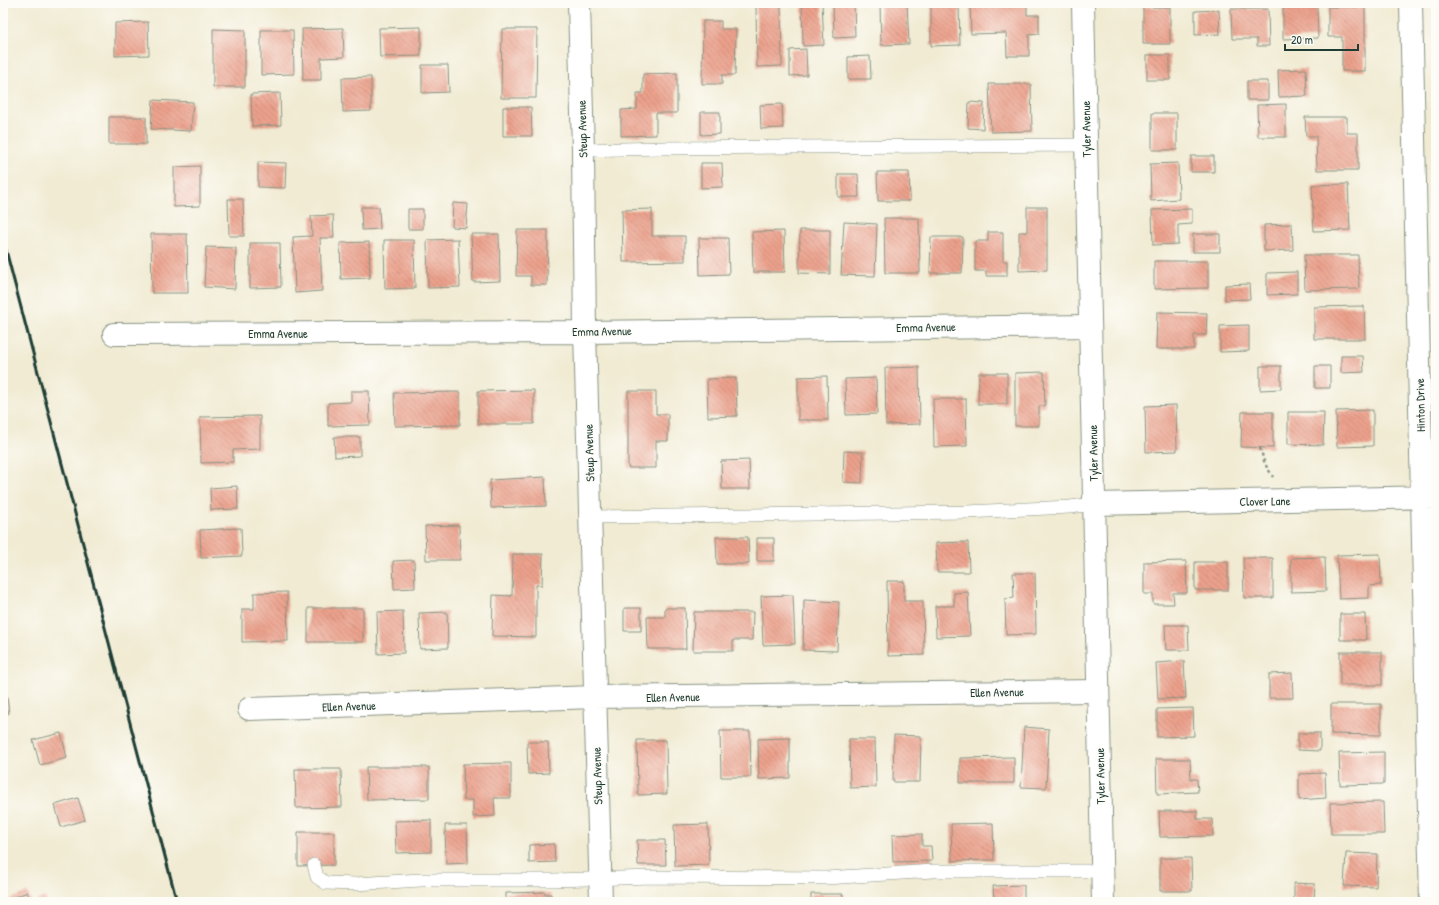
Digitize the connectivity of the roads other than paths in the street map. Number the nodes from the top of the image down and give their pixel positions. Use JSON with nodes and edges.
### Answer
{"nodes":[{"id":1,"x":579,"y":3,"type":"edge"},
{"id":2,"x":1083,"y":3,"type":"edge"},
{"id":3,"x":1411,"y":3,"type":"edge"},
{"id":4,"x":1086,"y":145,"type":"junction"},
{"id":5,"x":583,"y":150,"type":"junction"},
{"id":6,"x":1090,"y":326,"type":"junction"},
{"id":7,"x":585,"y":332,"type":"junction"},
{"id":8,"x":114,"y":334,"type":"dead end"},
{"id":9,"x":1429,"y":497,"type":"edge"},
{"id":10,"x":1094,"y":504,"type":"junction"},
{"id":11,"x":590,"y":517,"type":"junction"},
{"id":12,"x":1098,"y":691,"type":"junction"},
{"id":13,"x":594,"y":697,"type":"junction"},
{"id":14,"x":249,"y":709,"type":"dead end"},
{"id":15,"x":314,"y":865,"type":"dead end"},
{"id":16,"x":1102,"y":871,"type":"junction"},
{"id":17,"x":600,"y":878,"type":"junction"},
{"id":18,"x":601,"y":902,"type":"edge"},
{"id":19,"x":1103,"y":902,"type":"edge"},
{"id":20,"x":1430,"y":902,"type":"edge"}],
"edges":[{"from":1,"to":5,"type":"street","name":"Steup Avenue"},
{"from":2,"to":4,"type":"street","name":"Tyler Avenue"},
{"from":3,"to":9,"type":"street","name":"Hinton Drive"},
{"from":4,"to":5,"type":"lane"},
{"from":4,"to":6,"type":"street","name":"Tyler Avenue"},
{"from":5,"to":7,"type":"street","name":"Steup Avenue"},
{"from":6,"to":7,"type":"street","name":"Emma Avenue"},
{"from":6,"to":10,"type":"street","name":"Tyler Avenue"},
{"from":7,"to":8,"type":"street","name":"Emma Avenue"},
{"from":7,"to":11,"type":"street","name":"Steup Avenue"},
{"from":9,"to":10,"type":"street","name":"Clover Lane"},
{"from":9,"to":20,"type":"street","name":"Hinton Drive"},
{"from":10,"to":11,"type":"lane"},
{"from":10,"to":12,"type":"street","name":"Tyler Avenue"},
{"from":11,"to":13,"type":"street","name":"Steup Avenue"},
{"from":12,"to":13,"type":"street","name":"Ellen Avenue"},
{"from":12,"to":16,"type":"street","name":"Tyler Avenue"},
{"from":13,"to":14,"type":"street","name":"Ellen Avenue"},
{"from":13,"to":17,"type":"street","name":"Steup Avenue"},
{"from":15,"to":17,"type":"lane"},
{"from":16,"to":17,"type":"lane"},
{"from":16,"to":19,"type":"street","name":"Tyler Avenue"},
{"from":17,"to":18,"type":"street","name":"Steup Avenue"}]}
